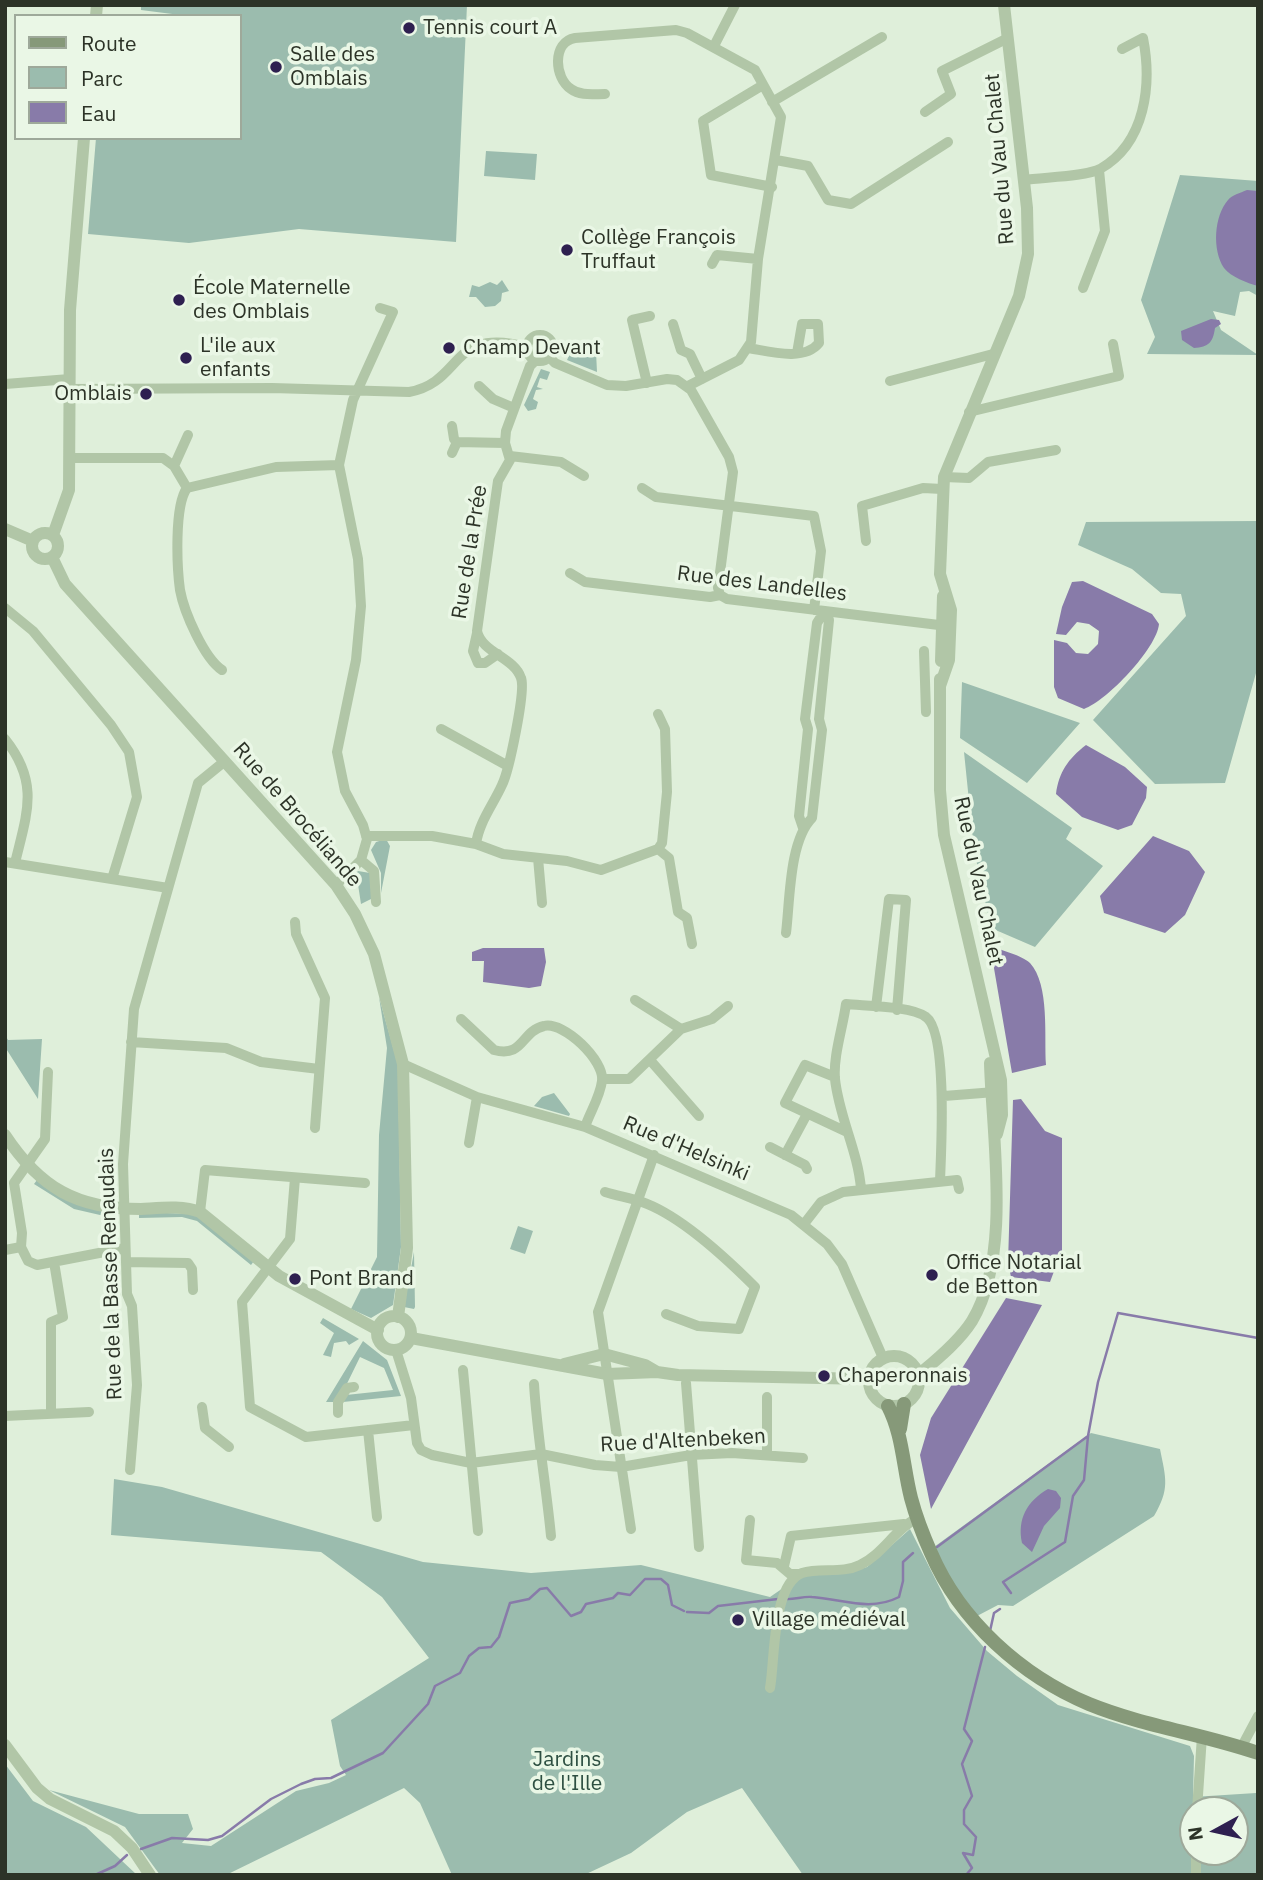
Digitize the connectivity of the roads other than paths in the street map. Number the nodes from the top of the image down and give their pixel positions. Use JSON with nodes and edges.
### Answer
{"nodes":[{"id":1,"x":735,"y":5,"type":"edge"},
{"id":2,"x":1004,"y":5,"type":"edge"},
{"id":3,"x":882,"y":37,"type":"dead end"},
{"id":4,"x":1008,"y":38,"type":"junction"},
{"id":5,"x":714,"y":46,"type":"junction"},
{"id":6,"x":1122,"y":49,"type":"dead end"},
{"id":7,"x":764,"y":85,"type":"junction"},
{"id":8,"x":605,"y":94,"type":"dead end"},
{"id":9,"x":772,"y":102,"type":"junction"},
{"id":10,"x":925,"y":112,"type":"dead end"},
{"id":11,"x":84,"y":140,"type":"edge"},
{"id":12,"x":948,"y":142,"type":"dead end"},
{"id":13,"x":776,"y":160,"type":"junction"},
{"id":14,"x":1099,"y":170,"type":"junction"},
{"id":15,"x":1024,"y":180,"type":"junction"},
{"id":16,"x":772,"y":187,"type":"junction"},
{"id":17,"x":758,"y":259,"type":"junction"},
{"id":18,"x":712,"y":264,"type":"dead end"},
{"id":19,"x":1083,"y":288,"type":"dead end"},
{"id":20,"x":380,"y":308,"type":"dead end"},
{"id":21,"x":650,"y":316,"type":"dead end"},
{"id":22,"x":673,"y":324,"type":"dead end"},
{"id":23,"x":1113,"y":344,"type":"dead end"},
{"id":24,"x":527,"y":346,"type":"junction"},
{"id":25,"x":748,"y":348,"type":"junction"},
{"id":26,"x":797,"y":353,"type":"dead end"},
{"id":27,"x":993,"y":354,"type":"junction"},
{"id":28,"x":549,"y":357,"type":"junction"},
{"id":29,"x":536,"y":360,"type":"junction"},
{"id":30,"x":702,"y":379,"type":"junction"},
{"id":31,"x":890,"y":381,"type":"dead end"},
{"id":32,"x":647,"y":383,"type":"junction"},
{"id":33,"x":5,"y":384,"type":"edge"},
{"id":34,"x":69,"y":384,"type":"junction"},
{"id":35,"x":479,"y":386,"type":"dead end"},
{"id":36,"x":688,"y":386,"type":"junction"},
{"id":37,"x":359,"y":393,"type":"junction"},
{"id":38,"x":514,"y":408,"type":"junction"},
{"id":39,"x":969,"y":412,"type":"junction"},
{"id":40,"x":452,"y":426,"type":"dead end"},
{"id":41,"x":188,"y":435,"type":"dead end"},
{"id":42,"x":457,"y":442,"type":"junction"},
{"id":43,"x":505,"y":443,"type":"junction"},
{"id":44,"x":1056,"y":450,"type":"dead end"},
{"id":45,"x":452,"y":453,"type":"dead end"},
{"id":46,"x":510,"y":456,"type":"junction"},
{"id":47,"x":70,"y":458,"type":"junction"},
{"id":48,"x":339,"y":465,"type":"junction"},
{"id":49,"x":174,"y":466,"type":"junction"},
{"id":50,"x":584,"y":476,"type":"dead end"},
{"id":51,"x":943,"y":483,"type":"junction"},
{"id":52,"x":187,"y":488,"type":"junction"},
{"id":53,"x":642,"y":488,"type":"dead end"},
{"id":54,"x":729,"y":504,"type":"junction"},
{"id":55,"x":5,"y":529,"type":"edge"},
{"id":56,"x":53,"y":535,"type":"junction"},
{"id":57,"x":33,"y":541,"type":"junction"},
{"id":58,"x":866,"y":541,"type":"dead end"},
{"id":59,"x":52,"y":557,"type":"junction"},
{"id":60,"x":570,"y":573,"type":"dead end"},
{"id":61,"x":720,"y":594,"type":"junction"},
{"id":62,"x":5,"y":608,"type":"edge"},
{"id":63,"x":819,"y":611,"type":"junction"},
{"id":64,"x":946,"y":626,"type":"junction"},
{"id":65,"x":477,"y":633,"type":"junction"},
{"id":66,"x":924,"y":651,"type":"dead end"},
{"id":67,"x":498,"y":654,"type":"junction"},
{"id":68,"x":222,"y":670,"type":"dead end"},
{"id":69,"x":940,"y":686,"type":"junction"},
{"id":70,"x":925,"y":688,"type":"junction"},
{"id":71,"x":926,"y":712,"type":"dead end"},
{"id":72,"x":658,"y":714,"type":"dead end"},
{"id":73,"x":805,"y":719,"type":"junction"},
{"id":74,"x":819,"y":719,"type":"junction"},
{"id":75,"x":441,"y":729,"type":"dead end"},
{"id":76,"x":5,"y":740,"type":"edge"},
{"id":77,"x":225,"y":761,"type":"junction"},
{"id":78,"x":508,"y":766,"type":"junction"},
{"id":79,"x":803,"y":828,"type":"junction"},
{"id":80,"x":366,"y":836,"type":"junction"},
{"id":81,"x":475,"y":844,"type":"junction"},
{"id":82,"x":658,"y":849,"type":"junction"},
{"id":83,"x":538,"y":858,"type":"junction"},
{"id":84,"x":361,"y":860,"type":"junction"},
{"id":85,"x":10,"y":862,"type":"edge"},
{"id":86,"x":112,"y":879,"type":"junction"},
{"id":87,"x":336,"y":885,"type":"junction"},
{"id":88,"x":168,"y":888,"type":"junction"},
{"id":89,"x":376,"y":902,"type":"dead end"},
{"id":90,"x":542,"y":903,"type":"dead end"},
{"id":91,"x":295,"y":922,"type":"dead end"},
{"id":92,"x":786,"y":933,"type":"dead end"},
{"id":93,"x":692,"y":944,"type":"dead end"},
{"id":94,"x":635,"y":1000,"type":"dead end"},
{"id":95,"x":728,"y":1006,"type":"dead end"},
{"id":96,"x":876,"y":1007,"type":"junction"},
{"id":97,"x":897,"y":1010,"type":"junction"},
{"id":98,"x":460,"y":1019,"type":"dead end"},
{"id":99,"x":681,"y":1029,"type":"junction"},
{"id":100,"x":131,"y":1042,"type":"junction"},
{"id":101,"x":650,"y":1060,"type":"junction"},
{"id":102,"x":403,"y":1064,"type":"junction"},
{"id":103,"x":319,"y":1069,"type":"junction"},
{"id":104,"x":48,"y":1072,"type":"dead end"},
{"id":105,"x":835,"y":1077,"type":"junction"},
{"id":106,"x":603,"y":1079,"type":"junction"},
{"id":107,"x":997,"y":1092,"type":"junction"},
{"id":108,"x":944,"y":1096,"type":"junction"},
{"id":109,"x":477,"y":1097,"type":"junction"},
{"id":110,"x":807,"y":1114,"type":"junction"},
{"id":111,"x":699,"y":1116,"type":"dead end"},
{"id":112,"x":585,"y":1127,"type":"junction"},
{"id":113,"x":315,"y":1128,"type":"dead end"},
{"id":114,"x":847,"y":1132,"type":"junction"},
{"id":115,"x":5,"y":1135,"type":"edge"},
{"id":116,"x":470,"y":1143,"type":"dead end"},
{"id":117,"x":770,"y":1147,"type":"dead end"},
{"id":118,"x":654,"y":1155,"type":"junction"},
{"id":119,"x":785,"y":1155,"type":"junction"},
{"id":120,"x":28,"y":1167,"type":"junction"},
{"id":121,"x":807,"y":1169,"type":"dead end"},
{"id":122,"x":295,"y":1178,"type":"junction"},
{"id":123,"x":940,"y":1181,"type":"junction"},
{"id":124,"x":365,"y":1183,"type":"dead end"},
{"id":125,"x":861,"y":1189,"type":"junction"},
{"id":126,"x":959,"y":1189,"type":"dead end"},
{"id":127,"x":606,"y":1192,"type":"dead end"},
{"id":128,"x":636,"y":1201,"type":"junction"},
{"id":129,"x":125,"y":1209,"type":"junction"},
{"id":130,"x":200,"y":1212,"type":"junction"},
{"id":131,"x":804,"y":1224,"type":"junction"},
{"id":132,"x":21,"y":1247,"type":"junction"},
{"id":133,"x":125,"y":1248,"type":"junction"},
{"id":134,"x":5,"y":1250,"type":"edge"},
{"id":135,"x":54,"y":1262,"type":"junction"},
{"id":136,"x":126,"y":1262,"type":"junction"},
{"id":137,"x":268,"y":1268,"type":"junction"},
{"id":138,"x":193,"y":1290,"type":"dead end"},
{"id":139,"x":666,"y":1314,"type":"dead end"},
{"id":140,"x":398,"y":1317,"type":"junction"},
{"id":141,"x":378,"y":1330,"type":"junction"},
{"id":142,"x":411,"y":1338,"type":"junction"},
{"id":143,"x":396,"y":1350,"type":"junction"},
{"id":144,"x":604,"y":1354,"type":"junction"},
{"id":145,"x":941,"y":1356,"type":"junction"},
{"id":146,"x":883,"y":1357,"type":"junction"},
{"id":147,"x":911,"y":1362,"type":"junction"},
{"id":148,"x":558,"y":1365,"type":"junction"},
{"id":149,"x":463,"y":1370,"type":"dead end"},
{"id":150,"x":657,"y":1372,"type":"junction"},
{"id":151,"x":607,"y":1374,"type":"junction"},
{"id":152,"x":868,"y":1379,"type":"junction"},
{"id":153,"x":919,"y":1380,"type":"junction"},
{"id":154,"x":686,"y":1383,"type":"dead end"},
{"id":155,"x":534,"y":1384,"type":"dead end"},
{"id":156,"x":354,"y":1387,"type":"dead end"},
{"id":157,"x":767,"y":1397,"type":"dead end"},
{"id":158,"x":904,"y":1404,"type":"junction"},
{"id":159,"x":888,"y":1406,"type":"junction"},
{"id":160,"x":202,"y":1408,"type":"dead end"},
{"id":161,"x":51,"y":1412,"type":"junction"},
{"id":162,"x":89,"y":1412,"type":"dead end"},
{"id":163,"x":338,"y":1413,"type":"dead end"},
{"id":164,"x":5,"y":1416,"type":"edge"},
{"id":165,"x":414,"y":1425,"type":"junction"},
{"id":166,"x":368,"y":1430,"type":"junction"},
{"id":167,"x":900,"y":1434,"type":"junction"},
{"id":168,"x":229,"y":1447,"type":"dead end"},
{"id":169,"x":541,"y":1454,"type":"junction"},
{"id":170,"x":691,"y":1455,"type":"junction"},
{"id":171,"x":767,"y":1455,"type":"junction"},
{"id":172,"x":803,"y":1458,"type":"dead end"},
{"id":173,"x":471,"y":1463,"type":"junction"},
{"id":174,"x":621,"y":1467,"type":"junction"},
{"id":175,"x":130,"y":1470,"type":"dead end"},
{"id":176,"x":377,"y":1517,"type":"dead end"},
{"id":177,"x":750,"y":1520,"type":"dead end"},
{"id":178,"x":910,"y":1521,"type":"junction"},
{"id":179,"x":631,"y":1529,"type":"dead end"},
{"id":180,"x":478,"y":1531,"type":"dead end"},
{"id":181,"x":551,"y":1536,"type":"dead end"},
{"id":182,"x":699,"y":1547,"type":"dead end"},
{"id":183,"x":784,"y":1566,"type":"junction"},
{"id":184,"x":799,"y":1574,"type":"junction"},
{"id":185,"x":770,"y":1688,"type":"dead end"},
{"id":186,"x":1258,"y":1716,"type":"edge"},
{"id":187,"x":1202,"y":1736,"type":"junction"},
{"id":188,"x":5,"y":1745,"type":"edge"},
{"id":189,"x":1241,"y":1748,"type":"junction"},
{"id":190,"x":1258,"y":1754,"type":"edge"},
{"id":191,"x":1198,"y":1796,"type":"edge"},
{"id":192,"x":150,"y":1875,"type":"edge"}],
"edges":[{"from":1,"to":5,"type":"street"},
{"from":2,"to":4,"type":"street","name":"Rue du Vau Chalet"},
{"from":3,"to":9,"type":"street"},
{"from":4,"to":10,"type":"street","name":"Rue du Vau Chalet"},
{"from":4,"to":15,"type":"street","name":"Rue du Vau Chalet"},
{"from":5,"to":7,"type":"street"},
{"from":5,"to":8,"type":"street"},
{"from":6,"to":14,"type":"street"},
{"from":7,"to":9,"type":"street"},
{"from":7,"to":16,"type":"street"},
{"from":9,"to":13,"type":"street"},
{"from":11,"to":34,"type":"street"},
{"from":12,"to":13,"type":"street"},
{"from":13,"to":16,"type":"street"},
{"from":14,"to":15,"type":"street"},
{"from":14,"to":19,"type":"street"},
{"from":15,"to":27,"type":"street","name":"Rue du Vau Chalet"},
{"from":16,"to":17,"type":"street"},
{"from":17,"to":18,"type":"street"},
{"from":17,"to":25,"type":"street"},
{"from":20,"to":37,"type":"street"},
{"from":21,"to":32,"type":"street"},
{"from":22,"to":30,"type":"street"},
{"from":23,"to":39,"type":"street"},
{"from":24,"to":28,"type":"street"},
{"from":24,"to":29,"type":"street"},
{"from":24,"to":37,"type":"street"},
{"from":25,"to":26,"type":"street"},
{"from":25,"to":30,"type":"street"},
{"from":27,"to":31,"type":"street"},
{"from":27,"to":39,"type":"street","name":"Rue du Vau Chalet"},
{"from":28,"to":29,"type":"street"},
{"from":28,"to":32,"type":"street"},
{"from":29,"to":38,"type":"street"},
{"from":30,"to":36,"type":"street"},
{"from":32,"to":36,"type":"street"},
{"from":33,"to":34,"type":"street"},
{"from":34,"to":37,"type":"street"},
{"from":34,"to":47,"type":"street"},
{"from":35,"to":38,"type":"street"},
{"from":36,"to":54,"type":"street"},
{"from":37,"to":48,"type":"street"},
{"from":38,"to":43,"type":"street"},
{"from":39,"to":51,"type":"street","name":"Rue du Vau Chalet"},
{"from":40,"to":42,"type":"street"},
{"from":41,"to":49,"type":"street"},
{"from":42,"to":43,"type":"street"},
{"from":42,"to":45,"type":"street"},
{"from":43,"to":46,"type":"street"},
{"from":44,"to":51,"type":"street"},
{"from":46,"to":50,"type":"street"},
{"from":46,"to":65,"type":"street","name":"Rue de la Prée"},
{"from":47,"to":49,"type":"street"},
{"from":47,"to":56,"type":"street"},
{"from":48,"to":52,"type":"street"},
{"from":48,"to":80,"type":"street"},
{"from":49,"to":52,"type":"street"},
{"from":51,"to":58,"type":"street"},
{"from":51,"to":64,"type":"street","name":"Rue du Vau Chalet"},
{"from":52,"to":68,"type":"street"},
{"from":53,"to":54,"type":"street"},
{"from":54,"to":61,"type":"street"},
{"from":54,"to":63,"type":"street"},
{"from":55,"to":57,"type":"street"},
{"from":56,"to":57,"type":"street"},
{"from":56,"to":59,"type":"street"},
{"from":57,"to":59,"type":"street"},
{"from":59,"to":77,"type":"street","name":"Rue de Brocéliande"},
{"from":60,"to":61,"type":"street","name":"Rue des Landelles"},
{"from":61,"to":63,"type":"street","name":"Rue des Landelles"},
{"from":62,"to":86,"type":"street"},
{"from":63,"to":64,"type":"street","name":"Rue des Landelles"},
{"from":63,"to":73,"type":"street"},
{"from":63,"to":74,"type":"street"},
{"from":64,"to":69,"type":"street","name":"Rue du Vau Chalet"},
{"from":65,"to":67,"type":"street","name":"Rue de la Prée"},
{"from":65,"to":67,"type":"street","name":"Rue de la Prée"},
{"from":66,"to":70,"type":"street"},
{"from":67,"to":78,"type":"street","name":"Rue de la Prée"},
{"from":69,"to":70,"type":"street"},
{"from":69,"to":107,"type":"street","name":"Rue du Vau Chalet"},
{"from":70,"to":71,"type":"street"},
{"from":72,"to":82,"type":"street"},
{"from":73,"to":74,"type":"street"},
{"from":73,"to":79,"type":"street"},
{"from":74,"to":79,"type":"street"},
{"from":75,"to":78,"type":"street"},
{"from":76,"to":85,"type":"street"},
{"from":77,"to":87,"type":"street","name":"Rue de Brocéliande"},
{"from":77,"to":88,"type":"street","name":"Rue de la Basse Renaudais"},
{"from":78,"to":81,"type":"street","name":"Rue de la Prée"},
{"from":79,"to":92,"type":"street"},
{"from":80,"to":81,"type":"street"},
{"from":80,"to":84,"type":"street"},
{"from":81,"to":83,"type":"street"},
{"from":82,"to":83,"type":"street"},
{"from":82,"to":93,"type":"street"},
{"from":83,"to":90,"type":"street"},
{"from":84,"to":87,"type":"street"},
{"from":84,"to":89,"type":"street"},
{"from":85,"to":86,"type":"street"},
{"from":86,"to":88,"type":"street"},
{"from":87,"to":102,"type":"street","name":"Rue de Brocéliande"},
{"from":88,"to":100,"type":"street","name":"Rue de la Basse Renaudais"},
{"from":91,"to":103,"type":"street"},
{"from":94,"to":99,"type":"street"},
{"from":95,"to":99,"type":"street"},
{"from":96,"to":97,"type":"street"},
{"from":96,"to":97,"type":"street"},
{"from":96,"to":105,"type":"street"},
{"from":97,"to":108,"type":"street"},
{"from":98,"to":106,"type":"street"},
{"from":99,"to":101,"type":"street"},
{"from":100,"to":103,"type":"street"},
{"from":100,"to":129,"type":"street","name":"Rue de la Basse Renaudais"},
{"from":101,"to":106,"type":"street"},
{"from":101,"to":111,"type":"street"},
{"from":102,"to":109,"type":"street","name":"Rue d'Helsinki"},
{"from":102,"to":140,"type":"street","name":"Rue de Brocéliande"},
{"from":103,"to":113,"type":"street"},
{"from":104,"to":120,"type":"street"},
{"from":105,"to":110,"type":"street"},
{"from":105,"to":114,"type":"street"},
{"from":106,"to":112,"type":"street"},
{"from":107,"to":108,"type":"street"},
{"from":107,"to":145,"type":"street","name":"Rue du Vau Chalet"},
{"from":108,"to":123,"type":"street"},
{"from":109,"to":112,"type":"street","name":"Rue d'Helsinki"},
{"from":109,"to":116,"type":"street"},
{"from":110,"to":114,"type":"street"},
{"from":110,"to":119,"type":"street"},
{"from":112,"to":118,"type":"street","name":"Rue d'Helsinki"},
{"from":114,"to":125,"type":"street"},
{"from":115,"to":120,"type":"street"},
{"from":117,"to":119,"type":"street"},
{"from":118,"to":128,"type":"street"},
{"from":118,"to":131,"type":"street","name":"Rue d'Helsinki"},
{"from":119,"to":121,"type":"street"},
{"from":120,"to":129,"type":"street"},
{"from":120,"to":132,"type":"street"},
{"from":122,"to":124,"type":"street"},
{"from":122,"to":130,"type":"street"},
{"from":122,"to":137,"type":"street"},
{"from":123,"to":125,"type":"street"},
{"from":123,"to":126,"type":"street"},
{"from":125,"to":131,"type":"street"},
{"from":127,"to":128,"type":"street"},
{"from":128,"to":139,"type":"street"},
{"from":128,"to":144,"type":"street"},
{"from":129,"to":130,"type":"street"},
{"from":129,"to":133,"type":"street","name":"Rue de la Basse Renaudais"},
{"from":130,"to":137,"type":"street"},
{"from":131,"to":146,"type":"street","name":"Rue d'Helsinki"},
{"from":132,"to":134,"type":"street"},
{"from":132,"to":135,"type":"street"},
{"from":133,"to":135,"type":"street"},
{"from":133,"to":136,"type":"street","name":"Rue de la Basse Renaudais"},
{"from":135,"to":161,"type":"street"},
{"from":136,"to":138,"type":"street"},
{"from":136,"to":175,"type":"street","name":"Rue de la Basse Renaudais"},
{"from":137,"to":141,"type":"street"},
{"from":137,"to":166,"type":"street"},
{"from":140,"to":141,"type":"street"},
{"from":140,"to":142,"type":"street"},
{"from":141,"to":143,"type":"street"},
{"from":142,"to":143,"type":"street"},
{"from":142,"to":148,"type":"street"},
{"from":143,"to":165,"type":"street","name":"Rue d'Altenbeken"},
{"from":144,"to":148,"type":"street"},
{"from":144,"to":150,"type":"street"},
{"from":144,"to":151,"type":"street"},
{"from":145,"to":147,"type":"street"},
{"from":145,"to":153,"type":"street","name":"Rue du Vau Chalet"},
{"from":146,"to":147,"type":"street"},
{"from":146,"to":152,"type":"street"},
{"from":147,"to":153,"type":"street"},
{"from":148,"to":151,"type":"street"},
{"from":149,"to":173,"type":"street"},
{"from":150,"to":151,"type":"street"},
{"from":150,"to":152,"type":"street"},
{"from":151,"to":174,"type":"street"},
{"from":152,"to":159,"type":"street"},
{"from":153,"to":158,"type":"street"},
{"from":154,"to":170,"type":"street"},
{"from":155,"to":169,"type":"street"},
{"from":156,"to":163,"type":"street"},
{"from":157,"to":171,"type":"street"},
{"from":158,"to":159,"type":"street"},
{"from":158,"to":167,"type":"main road"},
{"from":159,"to":167,"type":"main road"},
{"from":160,"to":168,"type":"street"},
{"from":161,"to":162,"type":"street"},
{"from":161,"to":164,"type":"street"},
{"from":165,"to":166,"type":"street"},
{"from":165,"to":173,"type":"street","name":"Rue d'Altenbeken"},
{"from":166,"to":176,"type":"street"},
{"from":167,"to":178,"type":"main road"},
{"from":169,"to":173,"type":"street","name":"Rue d'Altenbeken"},
{"from":169,"to":174,"type":"street","name":"Rue d'Altenbeken"},
{"from":169,"to":181,"type":"street"},
{"from":170,"to":171,"type":"street","name":"Rue d'Altenbeken"},
{"from":170,"to":174,"type":"street","name":"Rue d'Altenbeken"},
{"from":170,"to":182,"type":"street"},
{"from":171,"to":172,"type":"street","name":"Rue d'Altenbeken"},
{"from":173,"to":180,"type":"street"},
{"from":174,"to":179,"type":"street"},
{"from":177,"to":183,"type":"street"},
{"from":178,"to":183,"type":"street"},
{"from":178,"to":184,"type":"street"},
{"from":178,"to":187,"type":"main road"},
{"from":183,"to":184,"type":"street"},
{"from":184,"to":185,"type":"street"},
{"from":186,"to":189,"type":"street"},
{"from":187,"to":189,"type":"main road"},
{"from":187,"to":191,"type":"street"},
{"from":188,"to":192,"type":"street"},
{"from":189,"to":190,"type":"main road"}]}
